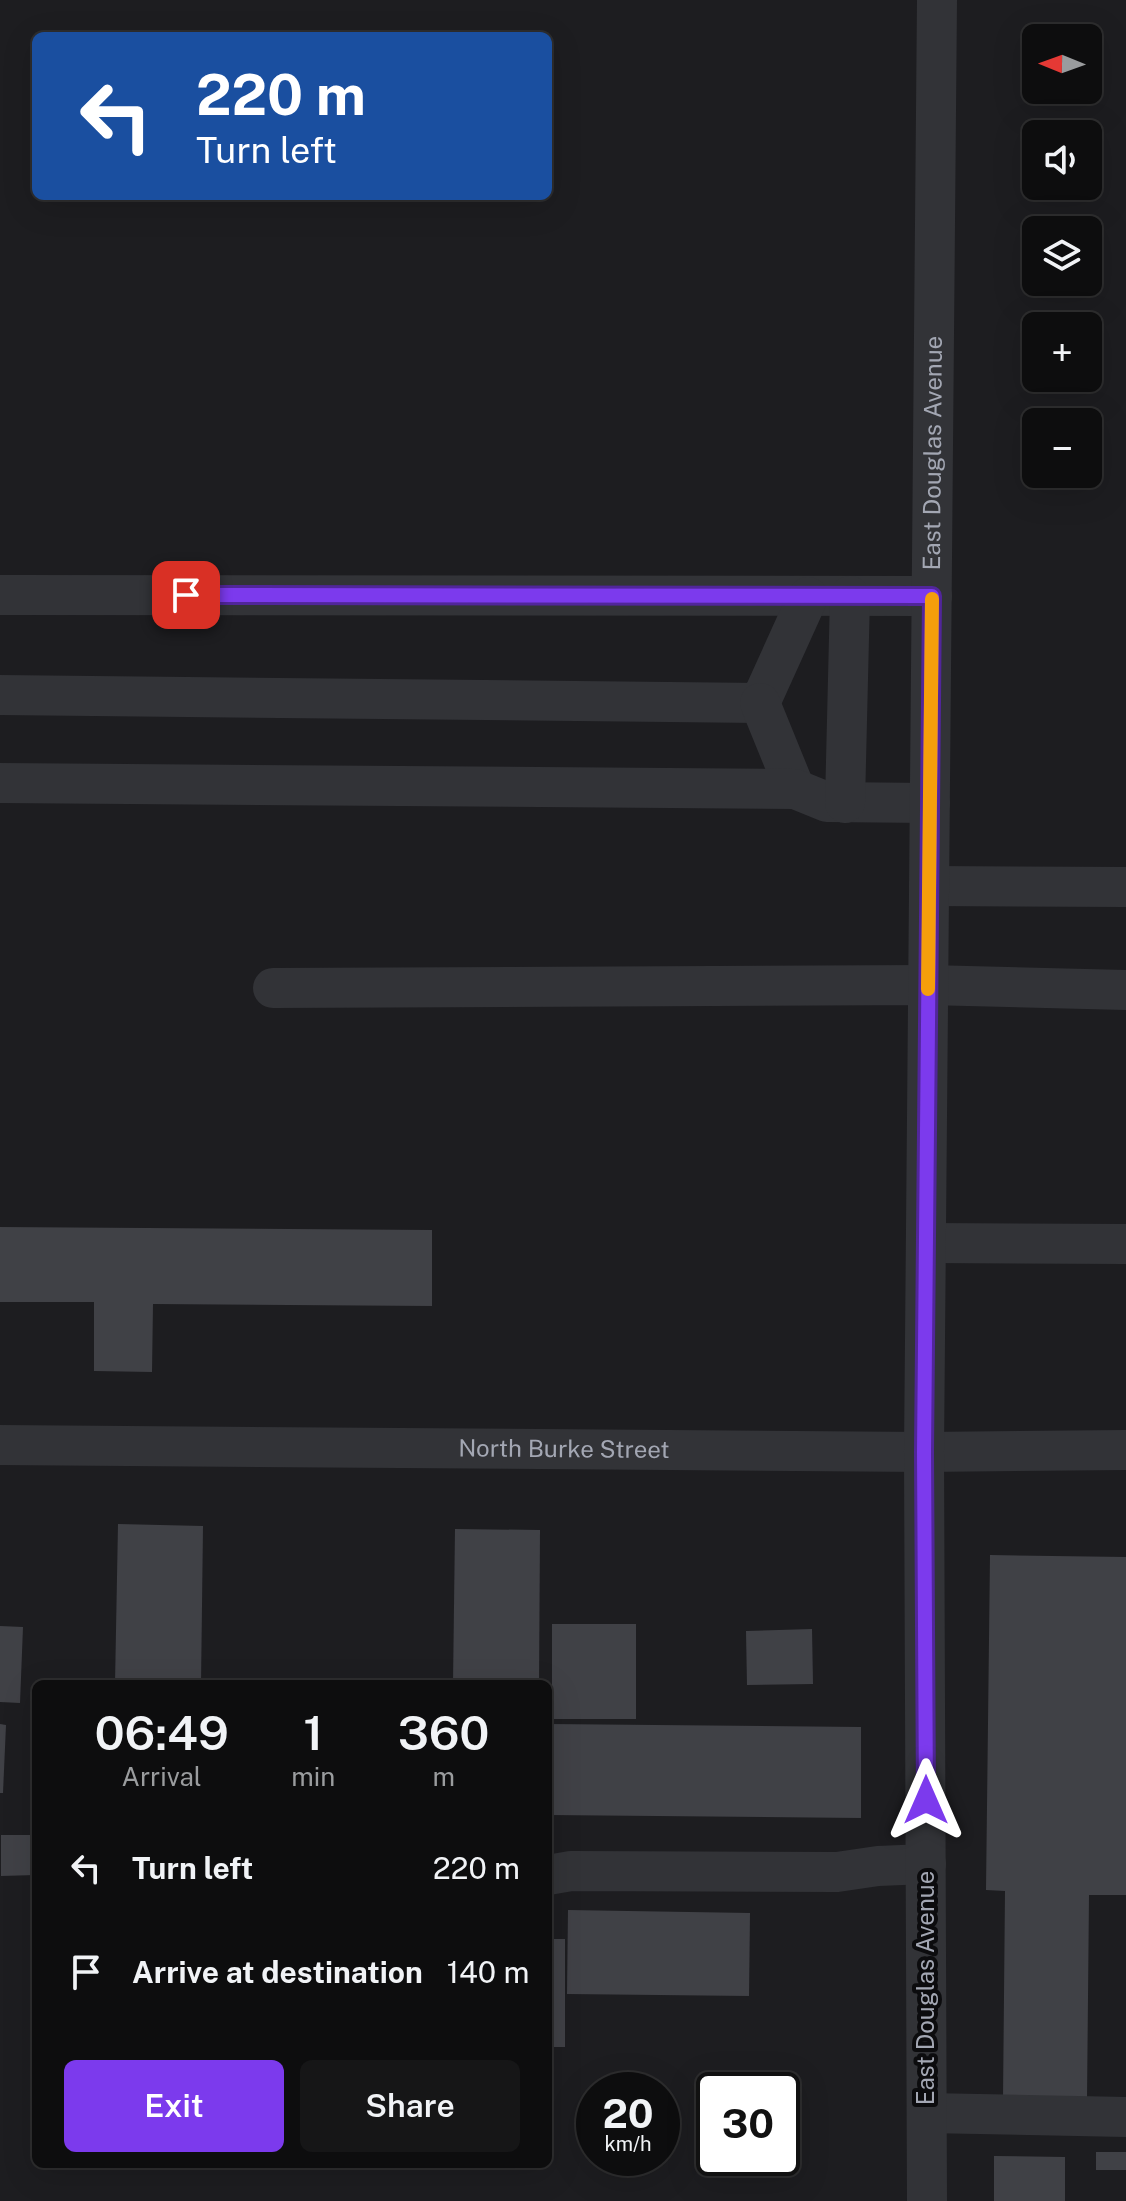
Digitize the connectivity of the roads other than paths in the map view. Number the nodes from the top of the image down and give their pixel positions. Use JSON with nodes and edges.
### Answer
{"nodes":[{"id":1,"x":937,"y":0,"type":"edge"},
{"id":2,"x":0,"y":595,"type":"edge"},
{"id":3,"x":850,"y":596,"type":"junction"},
{"id":4,"x":932,"y":596,"type":"junction"},
{"id":5,"x":808,"y":597,"type":"junction"},
{"id":6,"x":0,"y":695,"type":"edge"},
{"id":7,"x":760,"y":703,"type":"junction"},
{"id":8,"x":0,"y":783,"type":"edge"},
{"id":9,"x":795,"y":789,"type":"junction"},
{"id":10,"x":845,"y":803,"type":"junction"},
{"id":11,"x":930,"y":803,"type":"junction"},
{"id":12,"x":929,"y":886,"type":"junction"},
{"id":13,"x":1126,"y":887,"type":"edge"},
{"id":14,"x":928,"y":985,"type":"junction"},
{"id":15,"x":273,"y":988,"type":"dead end"},
{"id":16,"x":1126,"y":990,"type":"edge"},
{"id":17,"x":926,"y":1243,"type":"junction"},
{"id":18,"x":1126,"y":1244,"type":"edge"},
{"id":19,"x":0,"y":1445,"type":"edge"},
{"id":20,"x":1126,"y":1450,"type":"edge"},
{"id":21,"x":924,"y":1452,"type":"junction"},
{"id":22,"x":926,"y":1864,"type":"junction"},
{"id":23,"x":552,"y":1874,"type":"edge"},
{"id":24,"x":927,"y":2113,"type":"junction"},
{"id":25,"x":1126,"y":2117,"type":"edge"},
{"id":26,"x":927,"y":2201,"type":"edge"}],
"edges":[{"from":1,"to":4,"type":"street","name":"East Douglas Avenue"},
{"from":2,"to":5,"type":"street"},
{"from":3,"to":4,"type":"street"},
{"from":3,"to":5,"type":"street"},
{"from":3,"to":10,"type":"street"},
{"from":4,"to":11,"type":"street","name":"East Douglas Avenue"},
{"from":5,"to":7,"type":"street"},
{"from":6,"to":7,"type":"street"},
{"from":7,"to":9,"type":"street"},
{"from":8,"to":9,"type":"street"},
{"from":9,"to":10,"type":"street"},
{"from":10,"to":11,"type":"street"},
{"from":11,"to":12,"type":"street","name":"East Douglas Avenue"},
{"from":12,"to":13,"type":"street"},
{"from":12,"to":14,"type":"street","name":"East Douglas Avenue"},
{"from":14,"to":15,"type":"street"},
{"from":14,"to":16,"type":"street"},
{"from":14,"to":17,"type":"street","name":"East Douglas Avenue"},
{"from":17,"to":18,"type":"street"},
{"from":17,"to":21,"type":"street","name":"East Douglas Avenue"},
{"from":19,"to":21,"type":"street","name":"North Burke Street"},
{"from":20,"to":21,"type":"street","name":"North Burke Street"},
{"from":21,"to":22,"type":"street","name":"East Douglas Avenue"},
{"from":22,"to":23,"type":"street"},
{"from":22,"to":24,"type":"street","name":"East Douglas Avenue"},
{"from":24,"to":25,"type":"street"},
{"from":24,"to":26,"type":"street","name":"East Douglas Avenue"}]}
